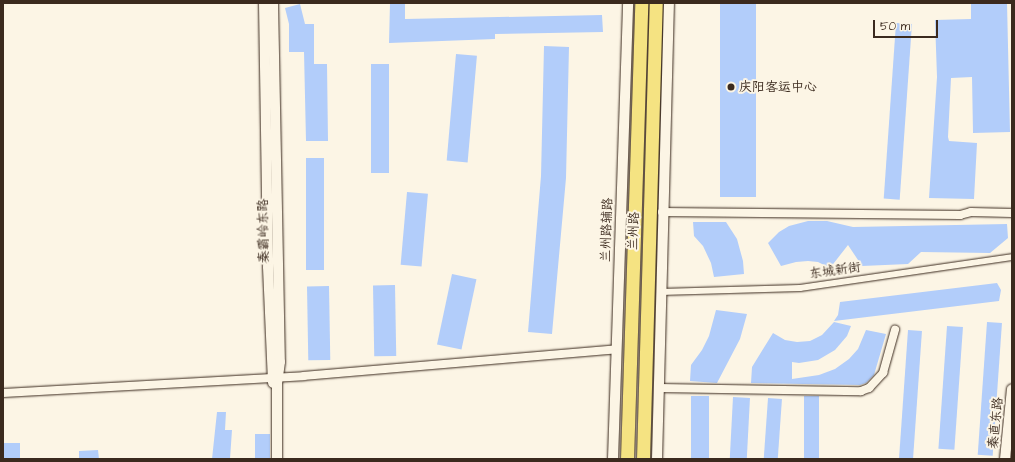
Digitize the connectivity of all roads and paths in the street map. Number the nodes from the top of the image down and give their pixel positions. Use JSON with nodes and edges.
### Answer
{"nodes":[{"id":1,"x":264,"y":3,"type":"edge"},
{"id":2,"x":273,"y":3,"type":"edge"},
{"id":3,"x":628,"y":3,"type":"edge"},
{"id":4,"x":641,"y":3,"type":"edge"},
{"id":5,"x":656,"y":3,"type":"edge"},
{"id":6,"x":669,"y":3,"type":"edge"},
{"id":7,"x":662,"y":212,"type":"junction"},
{"id":8,"x":1012,"y":213,"type":"edge"},
{"id":9,"x":1012,"y":257,"type":"edge"},
{"id":10,"x":660,"y":292,"type":"junction"},
{"id":11,"x":895,"y":330,"type":"dead end"},
{"id":12,"x":616,"y":349,"type":"junction"},
{"id":13,"x":275,"y":378,"type":"junction"},
{"id":14,"x":659,"y":388,"type":"junction"},
{"id":15,"x":1012,"y":389,"type":"edge"},
{"id":16,"x":3,"y":394,"type":"edge"},
{"id":17,"x":273,"y":459,"type":"edge"},
{"id":18,"x":277,"y":459,"type":"edge"},
{"id":19,"x":613,"y":459,"type":"edge"},
{"id":20,"x":627,"y":459,"type":"edge"},
{"id":21,"x":643,"y":459,"type":"edge"},
{"id":22,"x":657,"y":459,"type":"edge"},
{"id":23,"x":1005,"y":459,"type":"edge"}],
"edges":[{"from":1,"to":13,"type":"street","name":"秦霸岭东路"},
{"from":2,"to":13,"type":"street","name":"秦霸岭东路"},
{"from":3,"to":12,"type":"street","name":"兰州路辅路"},
{"from":4,"to":20,"type":"main road","name":"兰州路"},
{"from":5,"to":21,"type":"main road","name":"兰州路"},
{"from":6,"to":7,"type":"street"},
{"from":7,"to":8,"type":"street"},
{"from":7,"to":10,"type":"street"},
{"from":9,"to":10,"type":"street","name":"东城新街"},
{"from":10,"to":14,"type":"street"},
{"from":11,"to":14,"type":"street"},
{"from":12,"to":13,"type":"street"},
{"from":12,"to":19,"type":"street","name":"兰州路辅路"},
{"from":13,"to":16,"type":"street"},
{"from":13,"to":17,"type":"street","name":"秦霸岭东路"},
{"from":13,"to":18,"type":"street","name":"秦霸岭东路"},
{"from":14,"to":22,"type":"street"},
{"from":15,"to":23,"type":"street","name":"秦直东路"}]}
